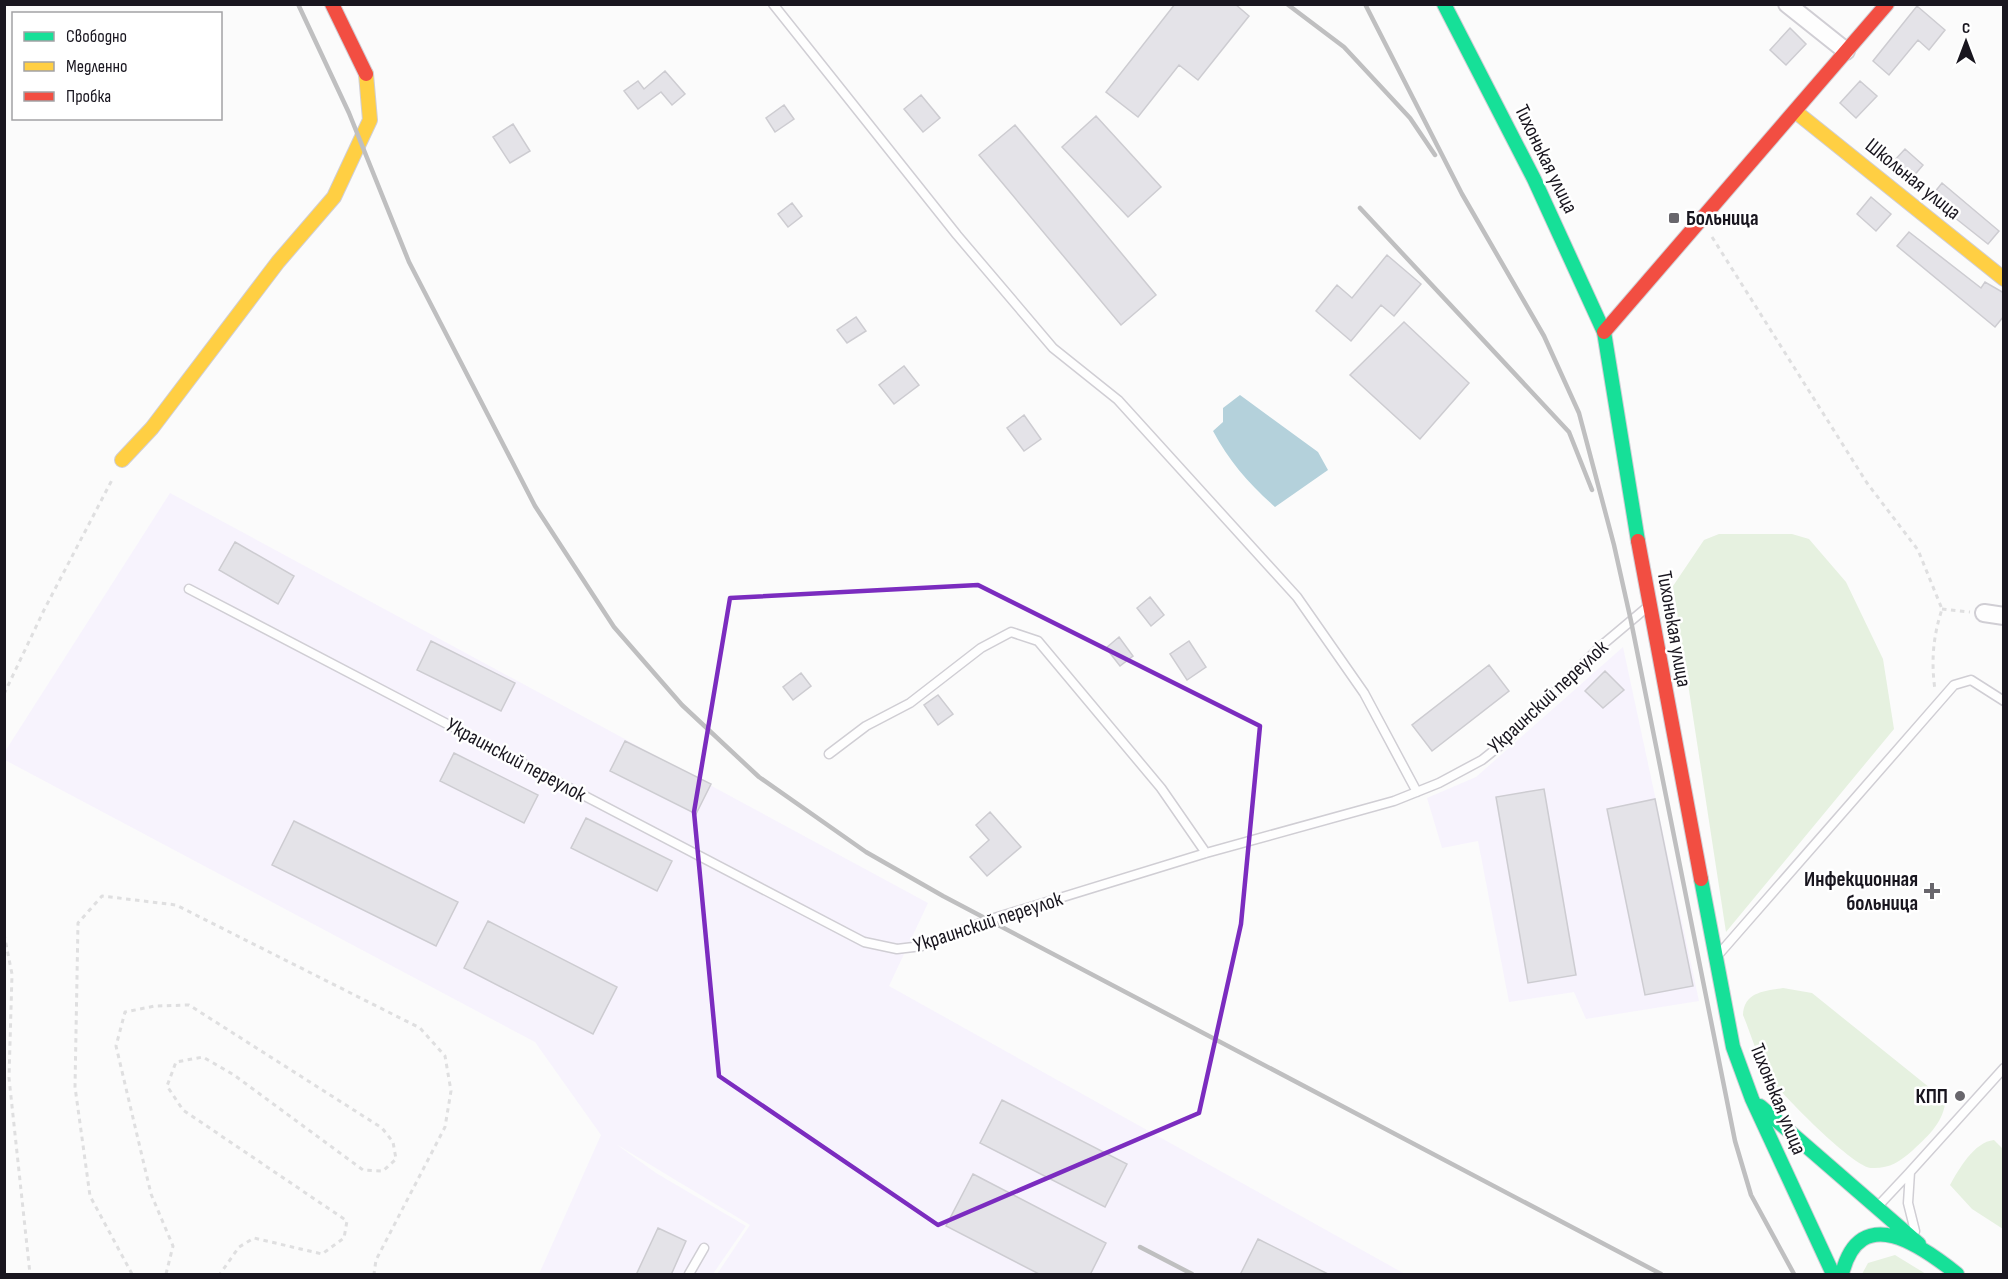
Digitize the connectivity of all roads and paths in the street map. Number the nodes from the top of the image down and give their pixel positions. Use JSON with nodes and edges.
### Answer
{"nodes":[{"id":1,"x":332,"y":4,"type":"edge"},
{"id":2,"x":773,"y":4,"type":"edge"},
{"id":3,"x":1444,"y":4,"type":"edge"},
{"id":4,"x":1787,"y":4,"type":"edge"},
{"id":5,"x":1887,"y":4,"type":"edge"},
{"id":6,"x":1846,"y":51,"type":"junction"},
{"id":7,"x":1796,"y":112,"type":"junction"},
{"id":8,"x":1700,"y":218,"type":"junction"},
{"id":9,"x":2004,"y":279,"type":"edge"},
{"id":10,"x":1604,"y":332,"type":"junction"},
{"id":11,"x":122,"y":460,"type":"joint"},
{"id":12,"x":189,"y":589,"type":"dead end"},
{"id":13,"x":1648,"y":606,"type":"junction"},
{"id":14,"x":1942,"y":609,"type":"junction"},
{"id":15,"x":1984,"y":613,"type":"joint"},
{"id":16,"x":2004,"y":616,"type":"edge"},
{"id":17,"x":4,"y":694,"type":"edge"},
{"id":18,"x":2004,"y":701,"type":"edge"},
{"id":19,"x":1937,"y":704,"type":"junction"},
{"id":20,"x":829,"y":754,"type":"dead end"},
{"id":21,"x":1417,"y":792,"type":"junction"},
{"id":22,"x":1206,"y":853,"type":"junction"},
{"id":23,"x":4,"y":934,"type":"edge"},
{"id":24,"x":1714,"y":959,"type":"junction"},
{"id":25,"x":2002,"y":1072,"type":"edge"},
{"id":26,"x":1752,"y":1099,"type":"junction"},
{"id":27,"x":1910,"y":1172,"type":"junction"},
{"id":28,"x":1878,"y":1206,"type":"junction"},
{"id":29,"x":1919,"y":1244,"type":"junction"},
{"id":30,"x":704,"y":1248,"type":"dead end"},
{"id":31,"x":30,"y":1275,"type":"edge"},
{"id":32,"x":132,"y":1275,"type":"edge"},
{"id":33,"x":166,"y":1275,"type":"edge"},
{"id":34,"x":220,"y":1275,"type":"edge"},
{"id":35,"x":374,"y":1275,"type":"edge"},
{"id":36,"x":689,"y":1275,"type":"edge"},
{"id":37,"x":1833,"y":1275,"type":"edge"},
{"id":38,"x":1842,"y":1275,"type":"edge"},
{"id":39,"x":1958,"y":1275,"type":"edge"}],
"edges":[{"from":1,"to":11,"type":"street"},
{"from":2,"to":21,"type":"lane"},
{"from":3,"to":10,"type":"street","name":"Тихонькая улица"},
{"from":4,"to":6,"type":"street"},
{"from":5,"to":6,"type":"street"},
{"from":6,"to":7,"type":"street"},
{"from":7,"to":8,"type":"street"},
{"from":7,"to":9,"type":"street","name":"Школьная улица"},
{"from":8,"to":10,"type":"street"},
{"from":8,"to":14,"type":"path"},
{"from":10,"to":13,"type":"street","name":"Тихонькая улица"},
{"from":11,"to":17,"type":"path"},
{"from":12,"to":22,"type":"lane","name":"Украинский переулок"},
{"from":13,"to":21,"type":"lane","name":"Украинский переулок"},
{"from":13,"to":24,"type":"street","name":"Тихонькая улица"},
{"from":14,"to":15,"type":"path"},
{"from":14,"to":19,"type":"path"},
{"from":15,"to":16,"type":"street"},
{"from":18,"to":19,"type":"lane"},
{"from":19,"to":24,"type":"lane"},
{"from":20,"to":22,"type":"lane"},
{"from":21,"to":22,"type":"lane","name":"Украинский переулок"},
{"from":23,"to":31,"type":"path"},
{"from":24,"to":26,"type":"street","name":"Тихонькая улица"},
{"from":25,"to":27,"type":"lane"},
{"from":26,"to":28,"type":"street"},
{"from":26,"to":37,"type":"street","name":"Тихонькая улица"},
{"from":27,"to":28,"type":"lane"},
{"from":27,"to":29,"type":"lane"},
{"from":28,"to":29,"type":"street"},
{"from":29,"to":38,"type":"street"},
{"from":29,"to":39,"type":"street"},
{"from":30,"to":36,"type":"lane"},
{"from":32,"to":35,"type":"path"},
{"from":33,"to":34,"type":"path"}]}
